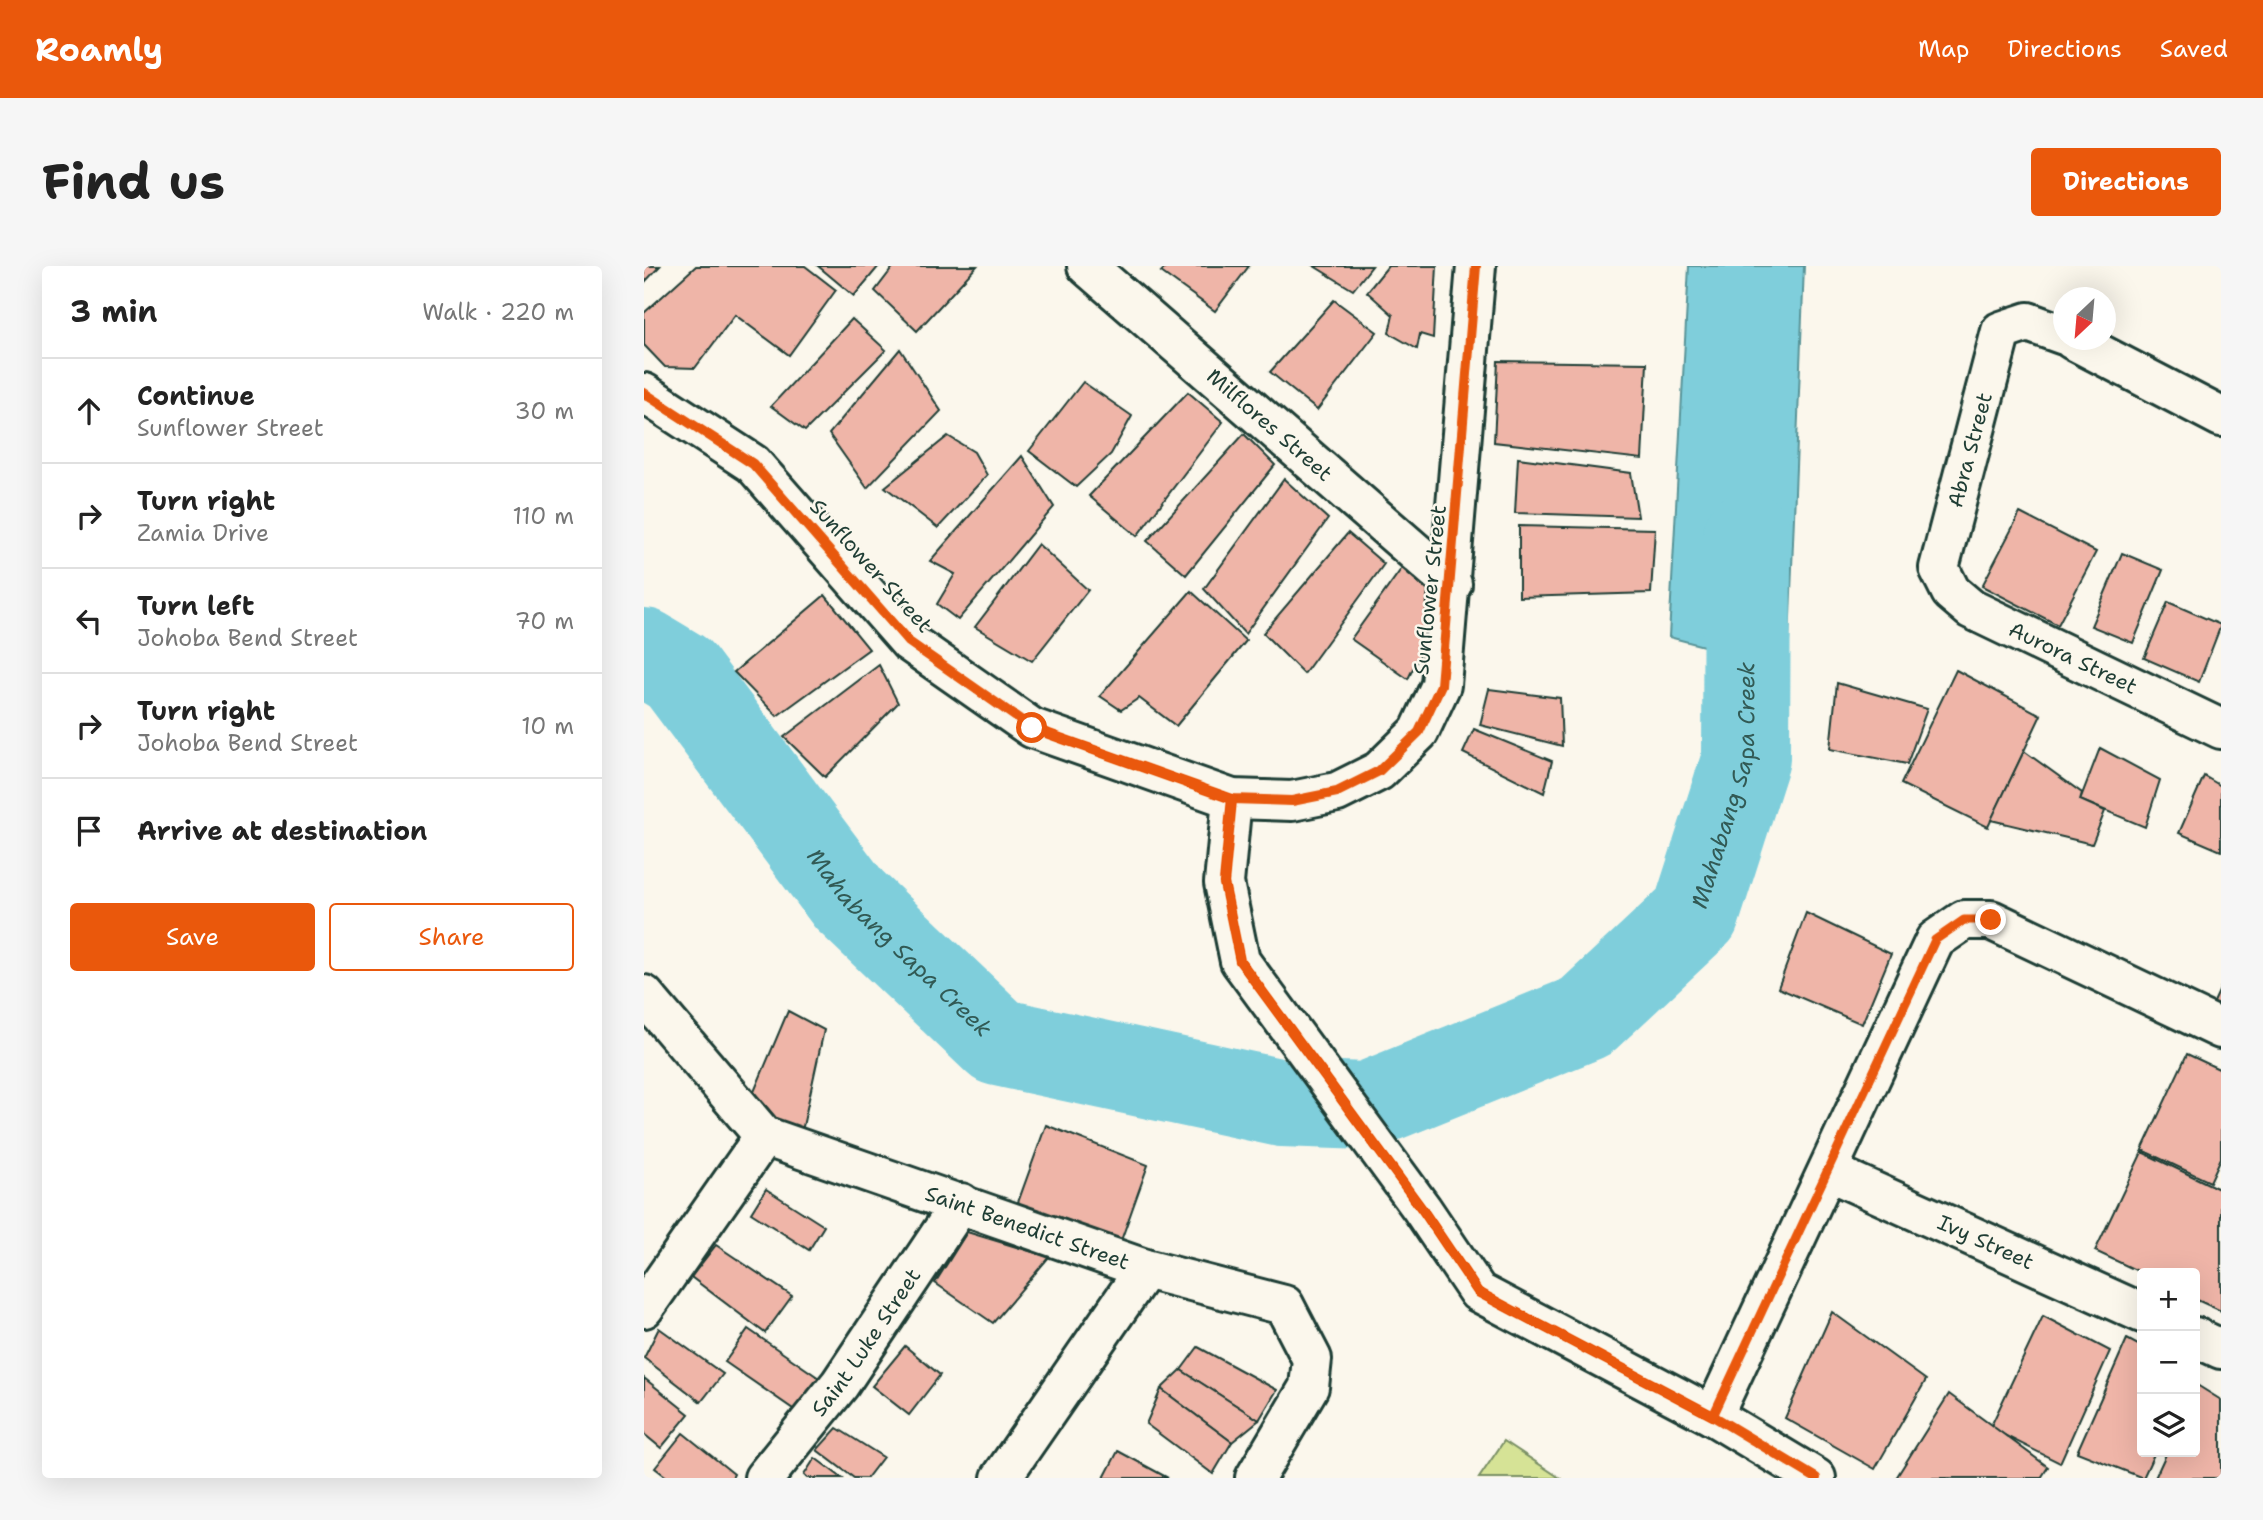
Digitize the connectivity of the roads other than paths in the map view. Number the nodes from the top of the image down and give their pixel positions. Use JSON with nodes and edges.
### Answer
{"nodes":[{"id":1,"x":1087,"y":266,"type":"edge"},
{"id":2,"x":1476,"y":266,"type":"edge"},
{"id":3,"x":2053,"y":331,"type":"edge"},
{"id":4,"x":2092,"y":350,"type":"edge"},
{"id":5,"x":644,"y":393,"type":"edge"},
{"id":6,"x":2221,"y":417,"type":"edge"},
{"id":7,"x":1939,"y":568,"type":"joint"},
{"id":8,"x":1452,"y":584,"type":"junction"},
{"id":9,"x":2221,"y":729,"type":"edge"},
{"id":10,"x":1232,"y":799,"type":"junction"},
{"id":11,"x":644,"y":995,"type":"edge"},
{"id":12,"x":2221,"y":1029,"type":"edge"},
{"id":13,"x":764,"y":1136,"type":"junction"},
{"id":14,"x":1828,"y":1171,"type":"junction"},
{"id":15,"x":961,"y":1203,"type":"junction"},
{"id":16,"x":1145,"y":1269,"type":"junction"},
{"id":17,"x":644,"y":1308,"type":"edge"},
{"id":18,"x":2137,"y":1311,"type":"edge"},
{"id":19,"x":2200,"y":1339,"type":"edge"},
{"id":20,"x":2221,"y":1349,"type":"edge"},
{"id":21,"x":1713,"y":1416,"type":"junction"},
{"id":22,"x":764,"y":1478,"type":"edge"},
{"id":23,"x":1001,"y":1478,"type":"edge"},
{"id":24,"x":1255,"y":1478,"type":"edge"},
{"id":25,"x":1816,"y":1478,"type":"edge"}],
"edges":[{"from":1,"to":8,"type":"street","name":"Milflores Street"},
{"from":2,"to":8,"type":"street","name":"Sunflower Street"},
{"from":3,"to":7,"type":"street","name":"Abra Street"},
{"from":4,"to":6,"type":"street"},
{"from":5,"to":10,"type":"street","name":"Sunflower Street"},
{"from":7,"to":9,"type":"street","name":"Aurora Street"},
{"from":8,"to":10,"type":"street","name":"Sunflower Street"},
{"from":10,"to":21,"type":"street"},
{"from":11,"to":13,"type":"street"},
{"from":12,"to":14,"type":"street"},
{"from":13,"to":15,"type":"street","name":"Saint Benedict Street"},
{"from":13,"to":17,"type":"street"},
{"from":14,"to":18,"type":"street","name":"Ivy Street"},
{"from":14,"to":21,"type":"street"},
{"from":15,"to":16,"type":"street","name":"Saint Benedict Street"},
{"from":15,"to":22,"type":"street","name":"Saint Luke Street"},
{"from":16,"to":23,"type":"street"},
{"from":16,"to":24,"type":"street","name":"Saint Benedict Street"},
{"from":19,"to":20,"type":"street"},
{"from":21,"to":25,"type":"street"}]}
